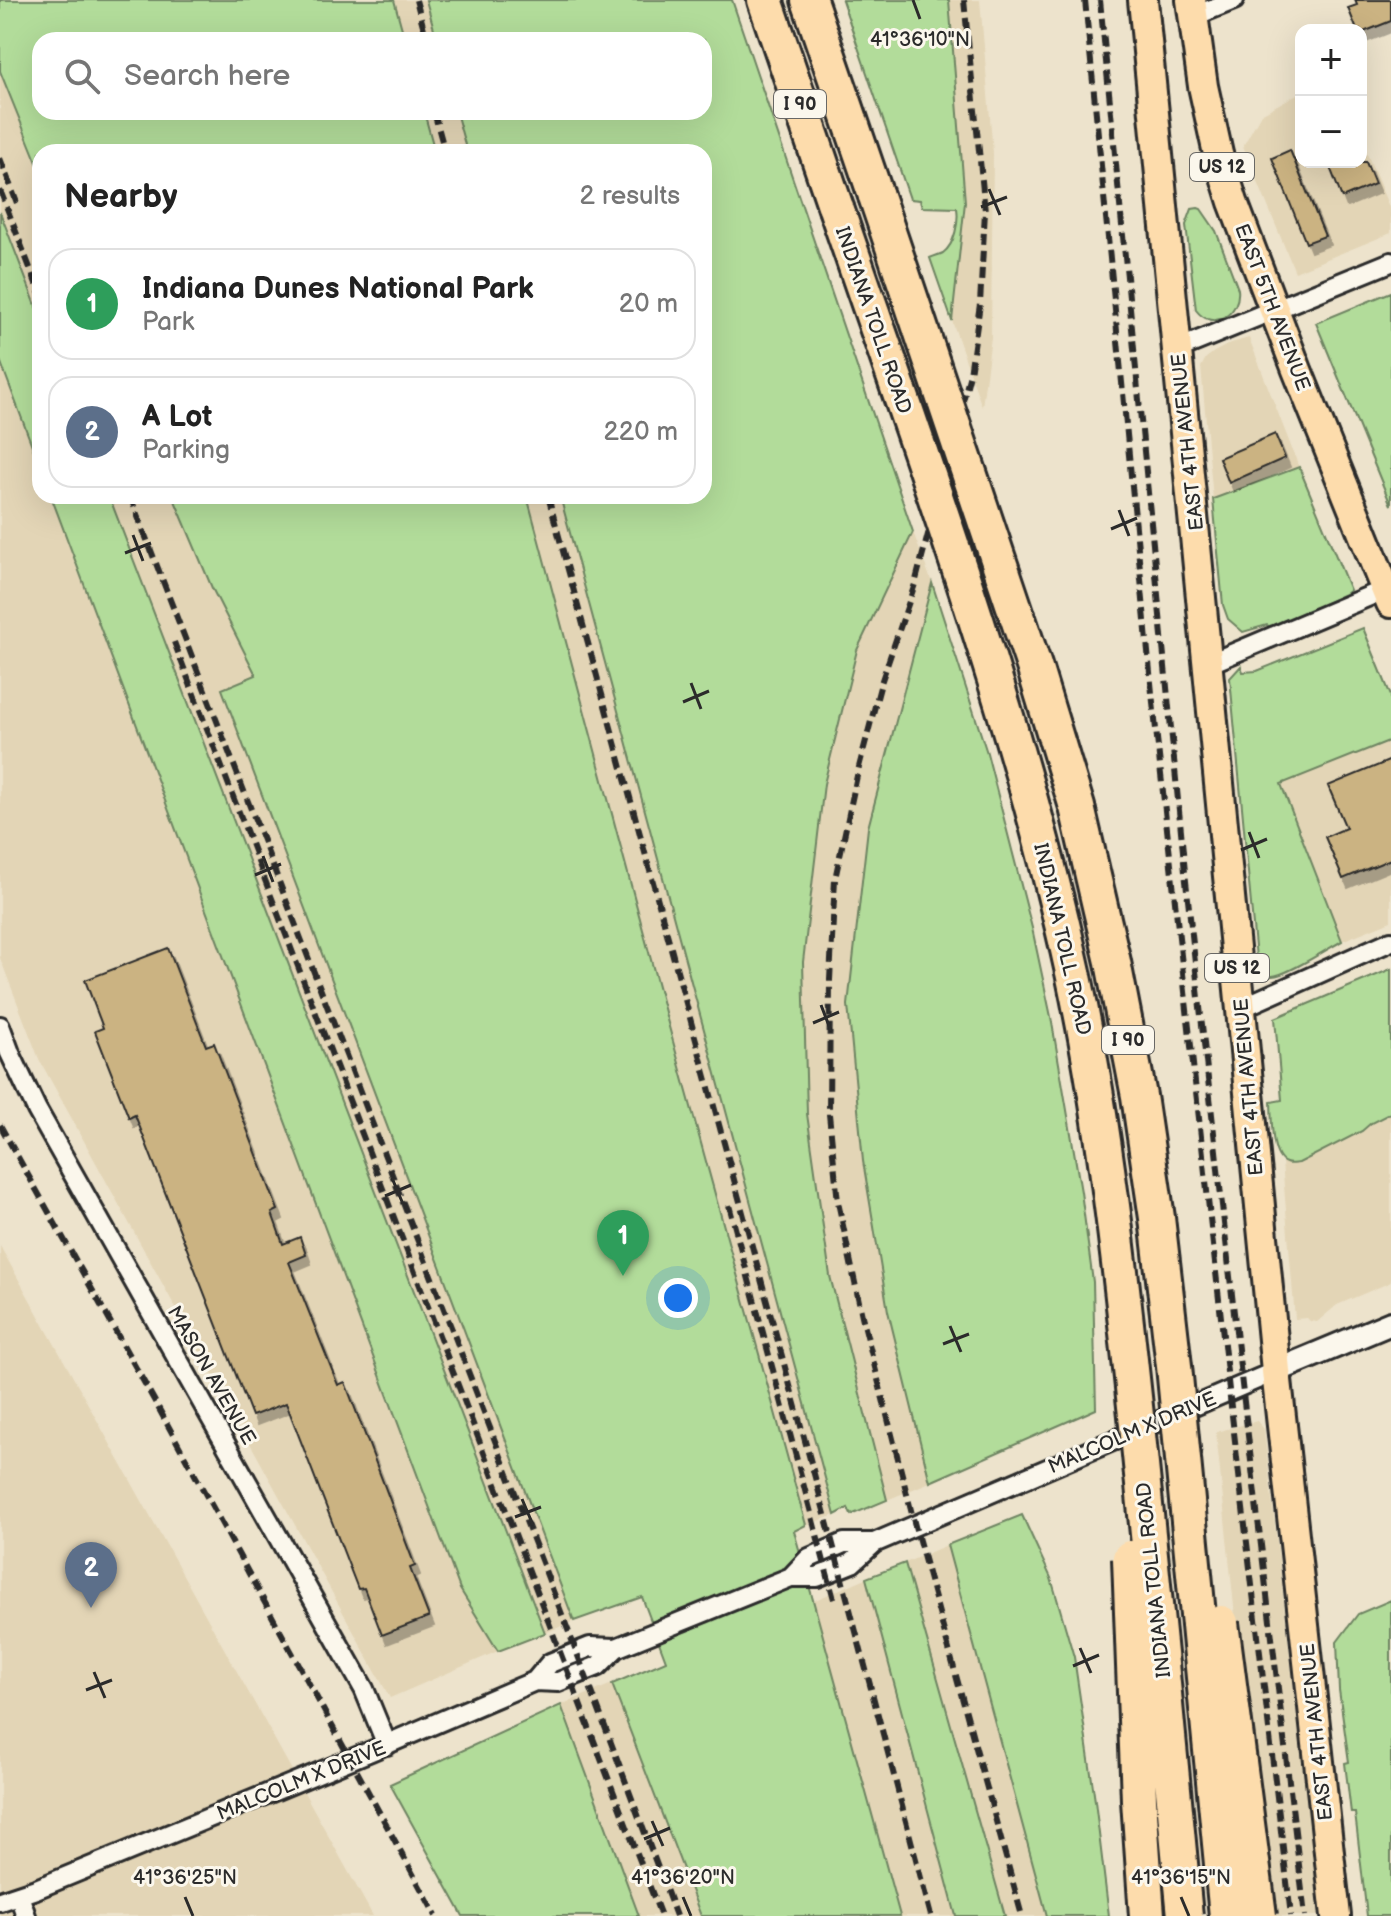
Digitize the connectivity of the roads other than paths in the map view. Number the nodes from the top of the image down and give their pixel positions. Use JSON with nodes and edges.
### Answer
{"nodes":[{"id":1,"x":765,"y":0,"type":"edge"},
{"id":2,"x":809,"y":0,"type":"edge"},
{"id":3,"x":1234,"y":0,"type":"edge"},
{"id":4,"x":1192,"y":8,"type":"edge"},
{"id":5,"x":1144,"y":9,"type":"edge"},
{"id":6,"x":1391,"y":262,"type":"edge"},
{"id":7,"x":1273,"y":310,"type":"junction"},
{"id":8,"x":1178,"y":349,"type":"junction"},
{"id":9,"x":1389,"y":593,"type":"edge"},
{"id":10,"x":1208,"y":664,"type":"junction"},
{"id":11,"x":1391,"y":941,"type":"edge"},
{"id":12,"x":1241,"y":1008,"type":"junction"},
{"id":13,"x":0,"y":1026,"type":"edge"},
{"id":14,"x":1391,"y":1323,"type":"edge"},
{"id":15,"x":1174,"y":1366,"type":"junction"},
{"id":16,"x":1276,"y":1371,"type":"junction"},
{"id":17,"x":1132,"y":1385,"type":"junction"},
{"id":18,"x":387,"y":1745,"type":"junction"},
{"id":19,"x":19,"y":1895,"type":"junction"},
{"id":20,"x":0,"y":1901,"type":"edge"},
{"id":21,"x":26,"y":1916,"type":"edge"},
{"id":22,"x":1147,"y":1916,"type":"edge"},
{"id":23,"x":1185,"y":1916,"type":"edge"},
{"id":24,"x":1227,"y":1916,"type":"edge"},
{"id":25,"x":1259,"y":1916,"type":"edge"},
{"id":26,"x":1336,"y":1916,"type":"edge"}],
"edges":[{"from":1,"to":17,"type":"highway","name":"INDIANA TOLL ROAD","number":"I 90","bridge":true},
{"from":2,"to":15,"type":"highway","name":"INDIANA TOLL ROAD","number":"I 90","bridge":true},
{"from":3,"to":4,"type":"street"},
{"from":4,"to":7,"type":"main road","name":"EAST 5TH AVENUE","number":"US 12"},
{"from":5,"to":8,"type":"main road","name":"EAST 4TH AVENUE","number":"US 12"},
{"from":6,"to":7,"type":"street"},
{"from":7,"to":8,"type":"street"},
{"from":7,"to":9,"type":"main road","name":"EAST 5TH AVENUE","number":"US 12"},
{"from":8,"to":10,"type":"main road","name":"EAST 4TH AVENUE","number":"US 12"},
{"from":9,"to":10,"type":"street"},
{"from":10,"to":12,"type":"main road","name":"EAST 4TH AVENUE","number":"US 12"},
{"from":11,"to":12,"type":"street"},
{"from":12,"to":16,"type":"main road","name":"EAST 4TH AVENUE","number":"US 12"},
{"from":13,"to":18,"type":"street","name":"MASON AVENUE"},
{"from":14,"to":16,"type":"street","name":"MALCOLM X DRIVE"},
{"from":15,"to":24,"type":"highway","name":"INDIANA TOLL ROAD","number":"I 90","bridge":true},
{"from":15,"to":25,"type":"highway","bridge":true},
{"from":16,"to":18,"type":"street","name":"MALCOLM X DRIVE"},
{"from":16,"to":26,"type":"main road","name":"EAST 4TH AVENUE","number":"US 12"},
{"from":17,"to":22,"type":"highway","bridge":true},
{"from":17,"to":23,"type":"highway","name":"INDIANA TOLL ROAD","number":"I 90","bridge":true},
{"from":18,"to":19,"type":"street","name":"MALCOLM X DRIVE"},
{"from":19,"to":20,"type":"street","name":"MALCOLM X DRIVE"},
{"from":19,"to":21,"type":"street"}]}
